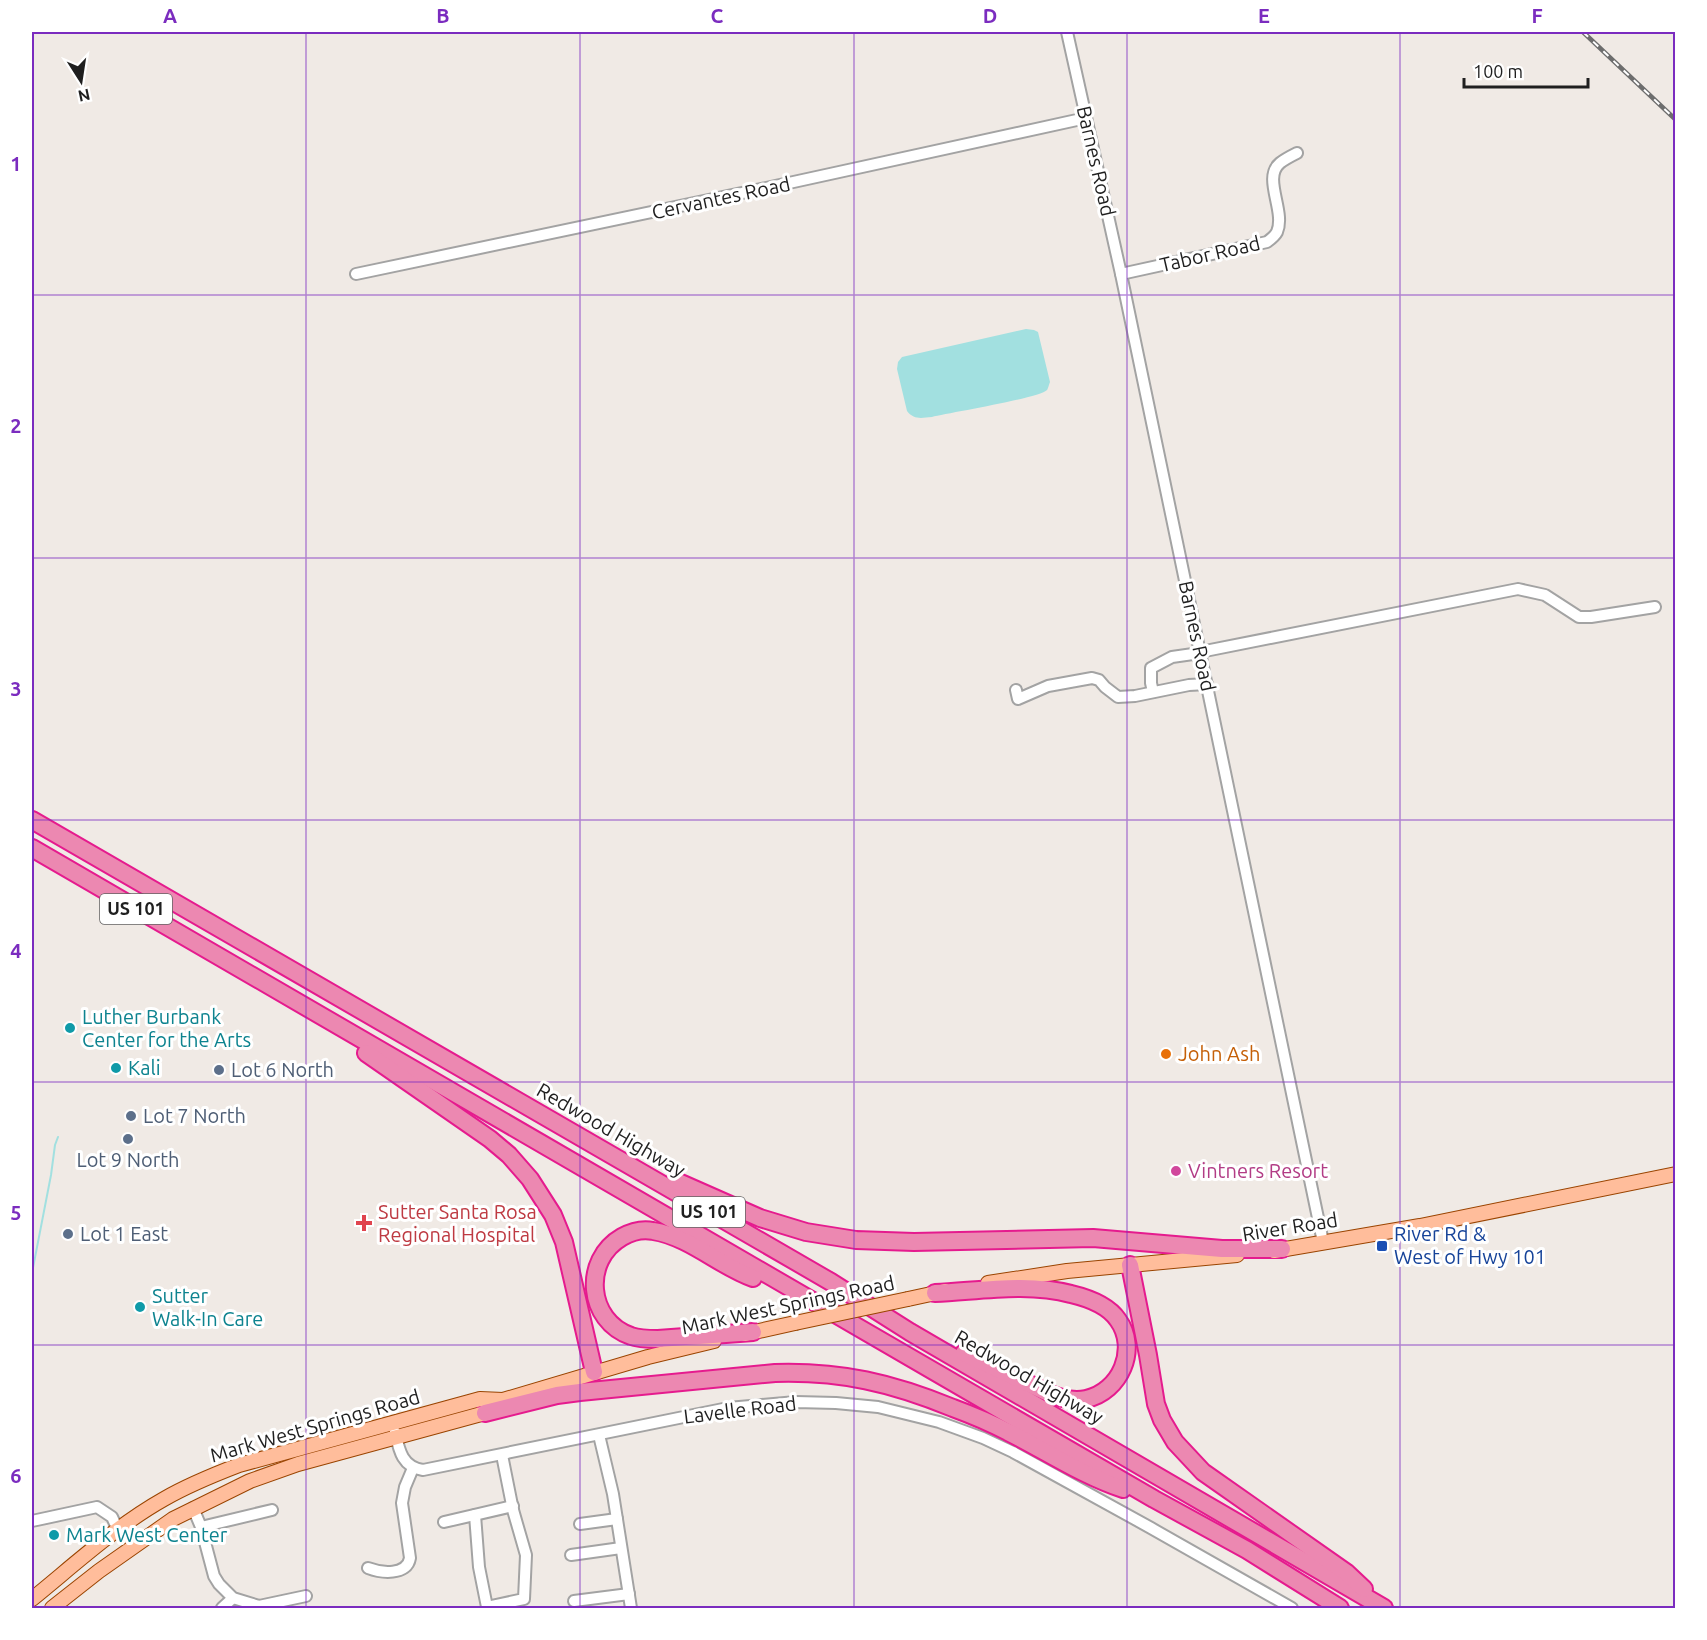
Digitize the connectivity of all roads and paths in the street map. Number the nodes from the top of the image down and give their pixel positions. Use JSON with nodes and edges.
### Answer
{"nodes":[{"id":1,"x":1067,"y":32,"type":"edge"},
{"id":2,"x":1086,"y":118,"type":"junction"},
{"id":3,"x":1297,"y":153,"type":"dead end"},
{"id":4,"x":356,"y":274,"type":"dead end"},
{"id":5,"x":1121,"y":274,"type":"junction"},
{"id":6,"x":1655,"y":607,"type":"dead end"},
{"id":7,"x":1200,"y":652,"type":"junction"},
{"id":8,"x":1207,"y":684,"type":"junction"},
{"id":9,"x":1016,"y":690,"type":"dead end"},
{"id":10,"x":1153,"y":692,"type":"junction"},
{"id":11,"x":32,"y":820,"type":"edge"},
{"id":12,"x":32,"y":848,"type":"edge"},
{"id":13,"x":308,"y":1008,"type":"junction"},
{"id":14,"x":586,"y":1140,"type":"junction"},
{"id":15,"x":1676,"y":1174,"type":"edge"},
{"id":16,"x":1323,"y":1242,"type":"junction"},
{"id":17,"x":1282,"y":1250,"type":"junction"},
{"id":18,"x":1130,"y":1265,"type":"junction"},
{"id":19,"x":796,"y":1291,"type":"junction"},
{"id":20,"x":934,"y":1293,"type":"junction"},
{"id":21,"x":908,"y":1299,"type":"joint"},
{"id":22,"x":753,"y":1332,"type":"junction"},
{"id":23,"x":910,"y":1332,"type":"junction"},
{"id":24,"x":594,"y":1372,"type":"junction"},
{"id":25,"x":503,"y":1400,"type":"junction"},
{"id":26,"x":485,"y":1413,"type":"junction"},
{"id":27,"x":393,"y":1423,"type":"junction"},
{"id":28,"x":599,"y":1435,"type":"junction"},
{"id":29,"x":396,"y":1438,"type":"junction"},
{"id":30,"x":502,"y":1455,"type":"junction"},
{"id":31,"x":413,"y":1468,"type":"junction"},
{"id":32,"x":1155,"y":1499,"type":"junction"},
{"id":33,"x":513,"y":1506,"type":"junction"},
{"id":34,"x":193,"y":1508,"type":"junction"},
{"id":35,"x":272,"y":1510,"type":"dead end"},
{"id":36,"x":475,"y":1515,"type":"junction"},
{"id":37,"x":617,"y":1519,"type":"junction"},
{"id":38,"x":32,"y":1521,"type":"edge"},
{"id":39,"x":444,"y":1522,"type":"dead end"},
{"id":40,"x":580,"y":1524,"type":"dead end"},
{"id":41,"x":201,"y":1527,"type":"junction"},
{"id":42,"x":118,"y":1530,"type":"junction"},
{"id":43,"x":621,"y":1548,"type":"junction"},
{"id":44,"x":571,"y":1556,"type":"dead end"},
{"id":45,"x":368,"y":1568,"type":"dead end"},
{"id":46,"x":70,"y":1594,"type":"junction"},
{"id":47,"x":628,"y":1594,"type":"junction"},
{"id":48,"x":306,"y":1596,"type":"dead end"},
{"id":49,"x":232,"y":1598,"type":"junction"},
{"id":50,"x":32,"y":1599,"type":"edge"},
{"id":51,"x":574,"y":1601,"type":"dead end"},
{"id":52,"x":52,"y":1608,"type":"edge"},
{"id":53,"x":61,"y":1608,"type":"edge"},
{"id":54,"x":222,"y":1608,"type":"edge"},
{"id":55,"x":631,"y":1608,"type":"edge"},
{"id":56,"x":1292,"y":1608,"type":"edge"},
{"id":57,"x":1340,"y":1608,"type":"edge"},
{"id":58,"x":1384,"y":1608,"type":"edge"}],
"edges":[{"from":1,"to":2,"type":"street","name":"Barnes Road"},
{"from":2,"to":4,"type":"street","name":"Cervantes Road"},
{"from":2,"to":5,"type":"street","name":"Barnes Road"},
{"from":3,"to":5,"type":"street","name":"Tabor Road"},
{"from":5,"to":7,"type":"street","name":"Barnes Road"},
{"from":6,"to":7,"type":"street"},
{"from":7,"to":8,"type":"street","name":"Barnes Road"},
{"from":7,"to":10,"type":"street"},
{"from":8,"to":10,"type":"street"},
{"from":8,"to":16,"type":"street","name":"Barnes Road"},
{"from":9,"to":10,"type":"street"},
{"from":11,"to":14,"type":"highway","name":"Redwood Highway","number":"US 101"},
{"from":12,"to":13,"type":"highway","number":"US 101"},
{"from":13,"to":19,"type":"highway","number":"US 101"},
{"from":13,"to":24,"type":"highway"},
{"from":14,"to":17,"type":"highway"},
{"from":14,"to":23,"type":"highway","name":"Redwood Highway","number":"US 101"},
{"from":15,"to":16,"type":"main road","name":"River Road"},
{"from":16,"to":17,"type":"main road","name":"River Road"},
{"from":17,"to":18,"type":"main road","name":"River Road"},
{"from":18,"to":20,"type":"main road","name":"River Road"},
{"from":18,"to":58,"type":"highway"},
{"from":19,"to":22,"type":"highway"},
{"from":19,"to":32,"type":"highway","number":"US 101"},
{"from":20,"to":21,"type":"main road","name":"River Road"},
{"from":20,"to":23,"type":"highway"},
{"from":21,"to":22,"type":"main road","name":"Mark West Springs Road","bridge":true},
{"from":22,"to":24,"type":"main road","name":"Mark West Springs Road"},
{"from":23,"to":58,"type":"highway","name":"Redwood Highway","number":"US 101"},
{"from":24,"to":25,"type":"main road","name":"Mark West Springs Road"},
{"from":25,"to":26,"type":"main road","name":"Mark West Springs Road"},
{"from":25,"to":27,"type":"main road","name":"Mark West Springs Road"},
{"from":26,"to":29,"type":"main road","name":"Mark West Springs Road"},
{"from":26,"to":32,"type":"highway"},
{"from":27,"to":29,"type":"street"},
{"from":27,"to":42,"type":"main road","name":"Mark West Springs Road"},
{"from":28,"to":30,"type":"street","name":"Lavelle Road"},
{"from":28,"to":37,"type":"street"},
{"from":28,"to":56,"type":"street","name":"Lavelle Road"},
{"from":29,"to":31,"type":"street"},
{"from":29,"to":34,"type":"main road","name":"Mark West Springs Road"},
{"from":30,"to":31,"type":"street","name":"Lavelle Road"},
{"from":30,"to":33,"type":"street"},
{"from":31,"to":45,"type":"street"},
{"from":32,"to":57,"type":"highway","number":"US 101"},
{"from":33,"to":36,"type":"street"},
{"from":33,"to":36,"type":"street"},
{"from":34,"to":41,"type":"street"},
{"from":34,"to":46,"type":"main road","name":"Mark West Springs Road"},
{"from":35,"to":41,"type":"street"},
{"from":36,"to":39,"type":"street"},
{"from":37,"to":40,"type":"street"},
{"from":37,"to":43,"type":"street"},
{"from":38,"to":42,"type":"street"},
{"from":41,"to":49,"type":"street"},
{"from":42,"to":50,"type":"main road","name":"Mark West Springs Road"},
{"from":43,"to":44,"type":"street"},
{"from":43,"to":47,"type":"street"},
{"from":46,"to":52,"type":"main road","name":"Mark West Springs Road"},
{"from":46,"to":53,"type":"main road"},
{"from":47,"to":51,"type":"street"},
{"from":47,"to":55,"type":"street"},
{"from":48,"to":49,"type":"street"},
{"from":49,"to":54,"type":"street"}]}
